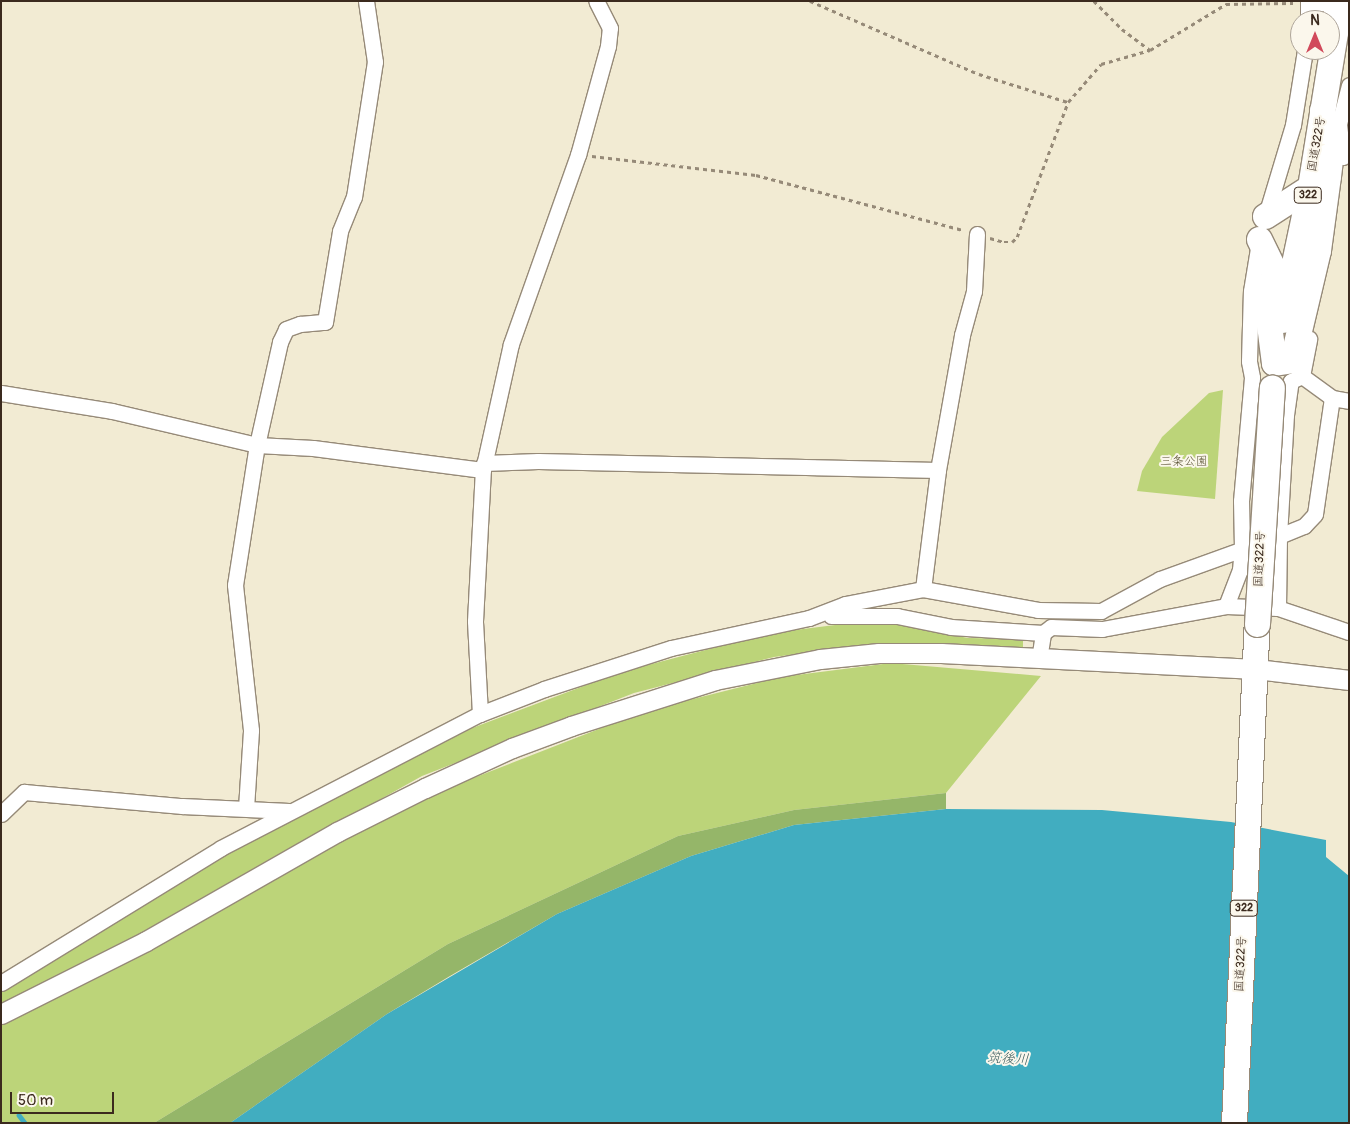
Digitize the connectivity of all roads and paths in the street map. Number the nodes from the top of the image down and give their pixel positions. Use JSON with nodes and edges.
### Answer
{"nodes":[{"id":1,"x":366,"y":1,"type":"edge"},
{"id":2,"x":596,"y":1,"type":"edge"},
{"id":3,"x":810,"y":1,"type":"edge"},
{"id":4,"x":1094,"y":1,"type":"edge"},
{"id":5,"x":1304,"y":2,"type":"edge"},
{"id":6,"x":1340,"y":2,"type":"edge"},
{"id":7,"x":1150,"y":50,"type":"junction"},
{"id":8,"x":1303,"y":60,"type":"edge"},
{"id":9,"x":1349,"y":85,"type":"edge"},
{"id":10,"x":1068,"y":102,"type":"junction"},
{"id":11,"x":1322,"y":110,"type":"junction"},
{"id":12,"x":578,"y":155,"type":"junction"},
{"id":13,"x":1310,"y":187,"type":"junction"},
{"id":14,"x":1262,"y":227,"type":"junction"},
{"id":15,"x":977,"y":234,"type":"junction"},
{"id":16,"x":1318,"y":250,"type":"junction"},
{"id":17,"x":1273,"y":375,"type":"junction"},
{"id":18,"x":1302,"y":376,"type":"junction"},
{"id":19,"x":1,"y":393,"type":"edge"},
{"id":20,"x":1332,"y":398,"type":"junction"},
{"id":21,"x":1349,"y":401,"type":"edge"},
{"id":22,"x":257,"y":445,"type":"junction"},
{"id":23,"x":484,"y":466,"type":"junction"},
{"id":24,"x":938,"y":470,"type":"junction"},
{"id":25,"x":1279,"y":536,"type":"junction"},
{"id":26,"x":1242,"y":548,"type":"junction"},
{"id":27,"x":924,"y":589,"type":"junction"},
{"id":28,"x":1226,"y":606,"type":"junction"},
{"id":29,"x":1278,"y":608,"type":"junction"},
{"id":30,"x":809,"y":618,"type":"junction"},
{"id":31,"x":1349,"y":632,"type":"edge"},
{"id":32,"x":1043,"y":633,"type":"junction"},
{"id":33,"x":1039,"y":659,"type":"junction"},
{"id":34,"x":1349,"y":680,"type":"edge"},
{"id":35,"x":1255,"y":681,"type":"junction"},
{"id":36,"x":480,"y":714,"type":"junction"},
{"id":37,"x":246,"y":808,"type":"junction"},
{"id":38,"x":289,"y":811,"type":"junction"},
{"id":39,"x":1,"y":814,"type":"edge"},
{"id":40,"x":1,"y":984,"type":"edge"},
{"id":41,"x":1,"y":1014,"type":"edge"},
{"id":42,"x":1234,"y":1123,"type":"edge"}],
"edges":[{"from":1,"to":22,"type":"street"},
{"from":2,"to":12,"type":"street"},
{"from":3,"to":10,"type":"path"},
{"from":4,"to":7,"type":"path"},
{"from":5,"to":6,"type":"street"},
{"from":5,"to":7,"type":"path"},
{"from":6,"to":11,"type":"highway","name":"国道322号","number":"322"},
{"from":7,"to":10,"type":"path"},
{"from":8,"to":14,"type":"street"},
{"from":9,"to":16,"type":"street"},
{"from":10,"to":15,"type":"path"},
{"from":11,"to":13,"type":"highway","name":"国道322号","number":"322"},
{"from":11,"to":16,"type":"highway"},
{"from":12,"to":15,"type":"path"},
{"from":12,"to":23,"type":"street"},
{"from":13,"to":14,"type":"highway"},
{"from":13,"to":17,"type":"highway","name":"国道322号","number":"322"},
{"from":14,"to":17,"type":"highway"},
{"from":14,"to":26,"type":"street"},
{"from":15,"to":24,"type":"street"},
{"from":16,"to":17,"type":"highway"},
{"from":16,"to":18,"type":"street"},
{"from":17,"to":35,"type":"highway","name":"国道322号","number":"322","bridge":true},
{"from":18,"to":20,"type":"street"},
{"from":18,"to":25,"type":"street"},
{"from":19,"to":22,"type":"street"},
{"from":20,"to":21,"type":"street"},
{"from":20,"to":25,"type":"street"},
{"from":22,"to":23,"type":"street"},
{"from":22,"to":37,"type":"street"},
{"from":23,"to":24,"type":"street"},
{"from":23,"to":36,"type":"street"},
{"from":24,"to":27,"type":"street"},
{"from":25,"to":26,"type":"street"},
{"from":25,"to":29,"type":"street"},
{"from":26,"to":27,"type":"street"},
{"from":26,"to":28,"type":"street"},
{"from":27,"to":30,"type":"street"},
{"from":28,"to":29,"type":"street"},
{"from":28,"to":32,"type":"street"},
{"from":29,"to":31,"type":"street"},
{"from":30,"to":32,"type":"street"},
{"from":30,"to":36,"type":"street"},
{"from":32,"to":33,"type":"street"},
{"from":33,"to":35,"type":"street"},
{"from":33,"to":41,"type":"street"},
{"from":34,"to":35,"type":"street"},
{"from":35,"to":42,"type":"highway","name":"国道322号","number":"322"},
{"from":36,"to":38,"type":"street"},
{"from":37,"to":38,"type":"street"},
{"from":37,"to":39,"type":"street"},
{"from":38,"to":40,"type":"street"}]}
